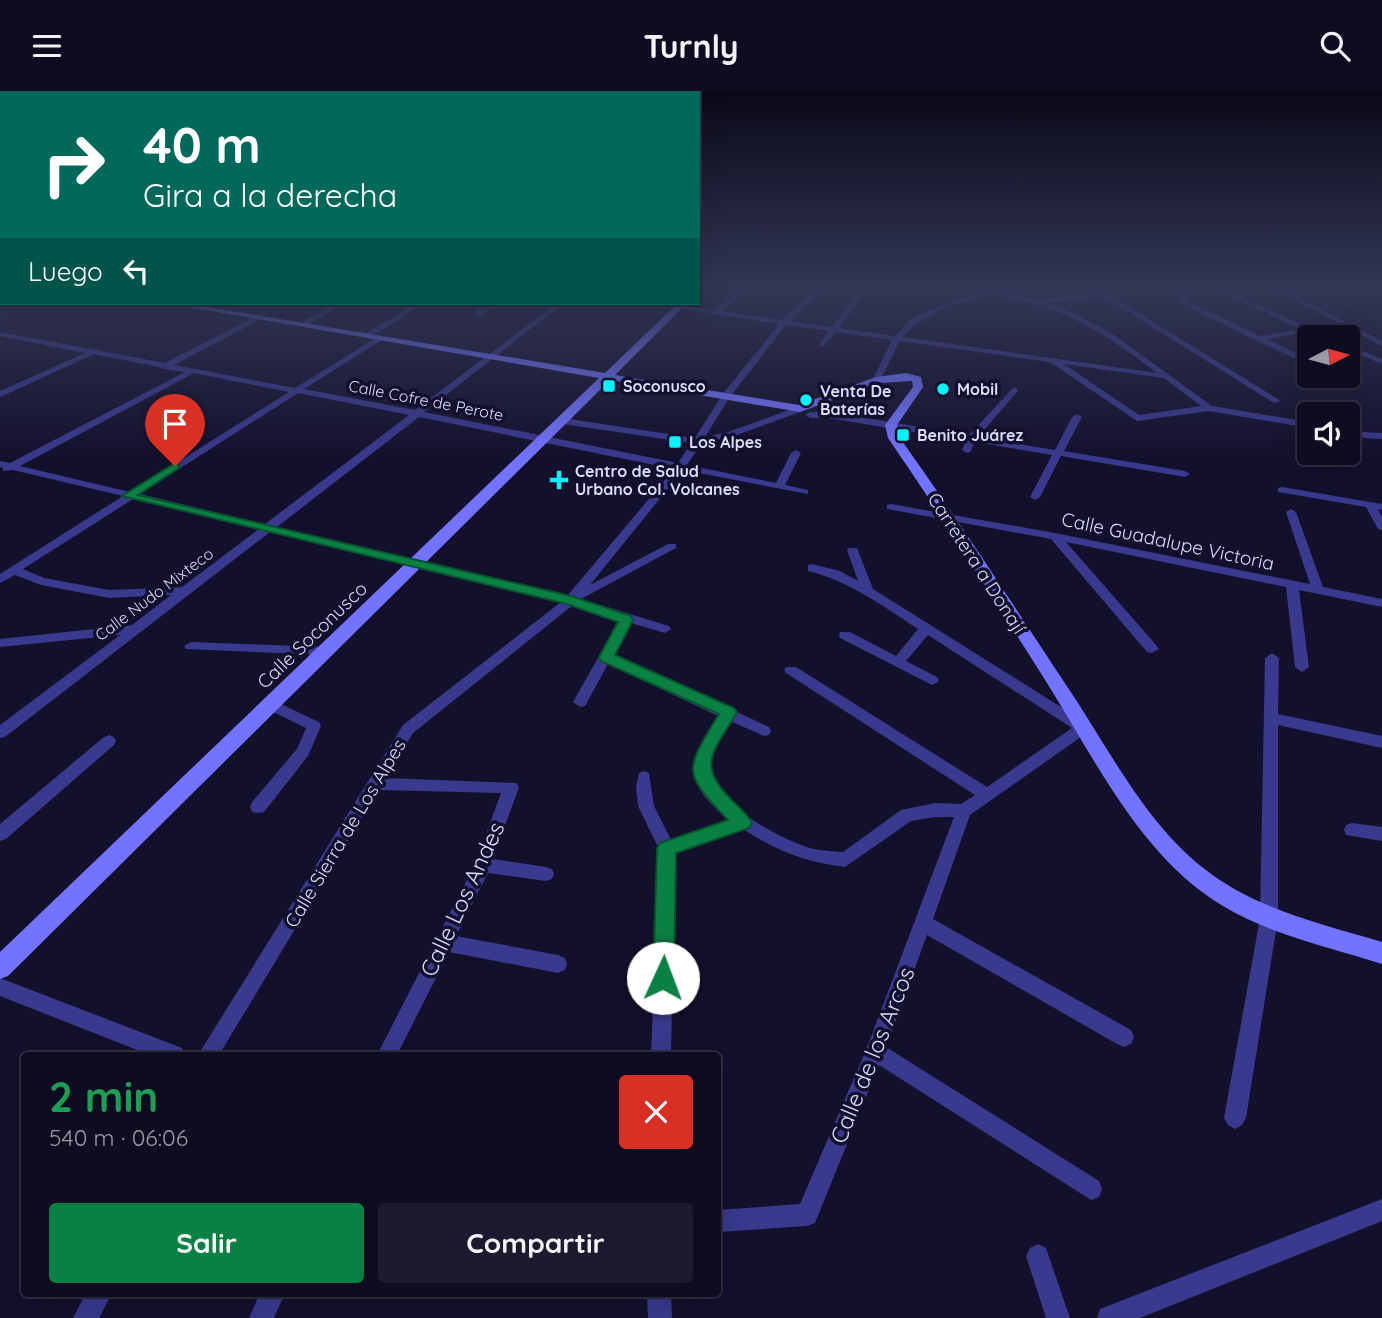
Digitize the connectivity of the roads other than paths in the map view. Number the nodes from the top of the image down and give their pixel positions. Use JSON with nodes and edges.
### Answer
{"nodes":[{"id":1,"x":43,"y":344,"type":"edge"},
{"id":2,"x":206,"y":344,"type":"edge"},
{"id":3,"x":369,"y":344,"type":"edge"},
{"id":4,"x":418,"y":344,"type":"edge"},
{"id":5,"x":506,"y":344,"type":"edge"},
{"id":6,"x":639,"y":344,"type":"edge"},
{"id":7,"x":766,"y":344,"type":"edge"},
{"id":8,"x":892,"y":344,"type":"edge"},
{"id":9,"x":940,"y":344,"type":"edge"},
{"id":10,"x":1118,"y":344,"type":"edge"},
{"id":11,"x":1186,"y":344,"type":"edge"},
{"id":12,"x":1272,"y":344,"type":"edge"},
{"id":13,"x":1360,"y":352,"type":"edge"},
{"id":14,"x":91,"y":353,"type":"junction"},
{"id":15,"x":490,"y":356,"type":"junction"},
{"id":16,"x":1297,"y":356,"type":"edge"},
{"id":17,"x":1052,"y":360,"type":"junction"},
{"id":18,"x":1382,"y":362,"type":"edge"},
{"id":19,"x":163,"y":367,"type":"junction"},
{"id":20,"x":191,"y":372,"type":"junction"},
{"id":21,"x":606,"y":376,"type":"junction"},
{"id":22,"x":1165,"y":376,"type":"junction"},
{"id":23,"x":876,"y":381,"type":"junction"},
{"id":24,"x":1014,"y":390,"type":"dead end"},
{"id":25,"x":292,"y":392,"type":"junction"},
{"id":26,"x":0,"y":394,"type":"edge"},
{"id":27,"x":725,"y":397,"type":"junction"},
{"id":28,"x":1277,"y":401,"type":"dead end"},
{"id":29,"x":1209,"y":408,"type":"junction"},
{"id":30,"x":805,"y":412,"type":"junction"},
{"id":31,"x":415,"y":413,"type":"junction"},
{"id":32,"x":1077,"y":417,"type":"dead end"},
{"id":33,"x":563,"y":421,"type":"junction"},
{"id":34,"x":1297,"y":423,"type":"edge"},
{"id":35,"x":891,"y":425,"type":"junction"},
{"id":36,"x":1360,"y":435,"type":"edge"},
{"id":37,"x":1382,"y":436,"type":"edge"},
{"id":38,"x":972,"y":438,"type":"junction"},
{"id":39,"x":546,"y":439,"type":"junction"},
{"id":40,"x":699,"y":441,"type":"junction"},
{"id":41,"x":967,"y":450,"type":"dead end"},
{"id":42,"x":1057,"y":452,"type":"junction"},
{"id":43,"x":796,"y":453,"type":"dead end"},
{"id":44,"x":6,"y":465,"type":"edge"},
{"id":45,"x":681,"y":467,"type":"junction"},
{"id":46,"x":0,"y":473,"type":"edge"},
{"id":47,"x":1185,"y":474,"type":"dead end"},
{"id":48,"x":779,"y":487,"type":"junction"},
{"id":49,"x":1282,"y":490,"type":"dead end"},
{"id":50,"x":804,"y":492,"type":"dead end"},
{"id":51,"x":128,"y":496,"type":"junction"},
{"id":52,"x":1035,"y":497,"type":"dead end"},
{"id":53,"x":891,"y":506,"type":"dead end"},
{"id":54,"x":1376,"y":506,"type":"edge"},
{"id":55,"x":1291,"y":512,"type":"dead end"},
{"id":56,"x":948,"y":515,"type":"junction"},
{"id":57,"x":1382,"y":527,"type":"edge"},
{"id":58,"x":265,"y":528,"type":"junction"},
{"id":59,"x":1055,"y":536,"type":"junction"},
{"id":60,"x":672,"y":546,"type":"dead end"},
{"id":61,"x":853,"y":550,"type":"dead end"},
{"id":62,"x":416,"y":565,"type":"junction"},
{"id":63,"x":812,"y":568,"type":"dead end"},
{"id":64,"x":14,"y":570,"type":"junction"},
{"id":65,"x":0,"y":579,"type":"edge"},
{"id":66,"x":1292,"y":585,"type":"junction"},
{"id":67,"x":1318,"y":590,"type":"junction"},
{"id":68,"x":185,"y":591,"type":"junction"},
{"id":69,"x":868,"y":591,"type":"junction"},
{"id":70,"x":571,"y":600,"type":"junction"},
{"id":71,"x":1382,"y":603,"type":"edge"},
{"id":72,"x":626,"y":620,"type":"junction"},
{"id":73,"x":927,"y":628,"type":"junction"},
{"id":74,"x":133,"y":629,"type":"junction"},
{"id":75,"x":665,"y":629,"type":"dead end"},
{"id":76,"x":845,"y":635,"type":"dead end"},
{"id":77,"x":0,"y":643,"type":"edge"},
{"id":78,"x":191,"y":646,"type":"dead end"},
{"id":79,"x":1152,"y":649,"type":"dead end"},
{"id":80,"x":325,"y":651,"type":"junction"},
{"id":81,"x":607,"y":657,"type":"junction"},
{"id":82,"x":1272,"y":658,"type":"dead end"},
{"id":83,"x":898,"y":663,"type":"junction"},
{"id":84,"x":1302,"y":667,"type":"dead end"},
{"id":85,"x":791,"y":670,"type":"dead end"},
{"id":86,"x":932,"y":680,"type":"dead end"},
{"id":87,"x":580,"y":702,"type":"dead end"},
{"id":88,"x":270,"y":704,"type":"junction"},
{"id":89,"x":729,"y":712,"type":"junction"},
{"id":90,"x":1272,"y":717,"type":"junction"},
{"id":91,"x":1083,"y":728,"type":"junction"},
{"id":92,"x":764,"y":731,"type":"dead end"},
{"id":93,"x":0,"y":733,"type":"edge"},
{"id":94,"x":110,"y":741,"type":"dead end"},
{"id":95,"x":1382,"y":742,"type":"edge"},
{"id":96,"x":644,"y":778,"type":"dead end"},
{"id":97,"x":376,"y":784,"type":"junction"},
{"id":98,"x":985,"y":794,"type":"junction"},
{"id":99,"x":258,"y":807,"type":"dead end"},
{"id":100,"x":964,"y":811,"type":"junction"},
{"id":101,"x":743,"y":823,"type":"junction"},
{"id":102,"x":1352,"y":830,"type":"dead end"},
{"id":103,"x":0,"y":834,"type":"edge"},
{"id":104,"x":1382,"y":834,"type":"edge"},
{"id":105,"x":667,"y":848,"type":"junction"},
{"id":106,"x":483,"y":865,"type":"junction"},
{"id":107,"x":546,"y":873,"type":"dead end"},
{"id":108,"x":1269,"y":918,"type":"junction"},
{"id":109,"x":923,"y":923,"type":"junction"},
{"id":110,"x":443,"y":942,"type":"junction"},
{"id":111,"x":1382,"y":953,"type":"edge"},
{"id":112,"x":558,"y":964,"type":"dead end"},
{"id":113,"x":0,"y":968,"type":"edge"},
{"id":114,"x":0,"y":987,"type":"edge"},
{"id":115,"x":1124,"y":1037,"type":"dead end"},
{"id":116,"x":875,"y":1051,"type":"junction"},
{"id":117,"x":167,"y":1052,"type":"edge"},
{"id":118,"x":210,"y":1052,"type":"edge"},
{"id":119,"x":388,"y":1052,"type":"edge"},
{"id":120,"x":662,"y":1052,"type":"edge"},
{"id":121,"x":1235,"y":1118,"type":"dead end"},
{"id":122,"x":1091,"y":1189,"type":"dead end"},
{"id":123,"x":1382,"y":1210,"type":"edge"},
{"id":124,"x":721,"y":1221,"type":"edge"},
{"id":125,"x":1038,"y":1256,"type":"dead end"},
{"id":126,"x":98,"y":1297,"type":"edge"},
{"id":127,"x":271,"y":1297,"type":"edge"},
{"id":128,"x":659,"y":1297,"type":"edge"},
{"id":129,"x":85,"y":1318,"type":"edge"},
{"id":130,"x":261,"y":1318,"type":"edge"},
{"id":131,"x":660,"y":1318,"type":"edge"},
{"id":132,"x":1058,"y":1318,"type":"edge"},
{"id":133,"x":1109,"y":1318,"type":"edge"}],
"edges":[{"from":1,"to":14,"type":"street","name":"Calle Cofre de Perote"},
{"from":2,"to":19,"type":"street"},
{"from":3,"to":25,"type":"street"},
{"from":4,"to":15,"type":"main road"},
{"from":5,"to":15,"type":"street","name":"Calle Nudo Mixteco"},
{"from":6,"to":21,"type":"main road","name":"Calle Soconusco"},
{"from":7,"to":27,"type":"street","name":"Calle Sierra de Los Alpes"},
{"from":8,"to":23,"type":"street"},
{"from":9,"to":17,"type":"street"},
{"from":10,"to":22,"type":"street"},
{"from":11,"to":28,"type":"street"},
{"from":12,"to":16,"type":"street"},
{"from":13,"to":18,"type":"street"},
{"from":14,"to":19,"type":"street","name":"Calle Cofre de Perote"},
{"from":14,"to":26,"type":"street"},
{"from":15,"to":21,"type":"main road"},
{"from":15,"to":31,"type":"street","name":"Calle Nudo Mixteco"},
{"from":17,"to":22,"type":"street"},
{"from":17,"to":29,"type":"street"},
{"from":19,"to":20,"type":"street","name":"Calle Cofre de Perote"},
{"from":20,"to":25,"type":"street","name":"Calle Cofre de Perote"},
{"from":20,"to":44,"type":"street"},
{"from":21,"to":27,"type":"main road"},
{"from":21,"to":33,"type":"main road","name":"Calle Soconusco"},
{"from":22,"to":29,"type":"street"},
{"from":23,"to":30,"type":"main road"},
{"from":23,"to":35,"type":"main road"},
{"from":24,"to":38,"type":"street"},
{"from":25,"to":31,"type":"street","name":"Calle Cofre de Perote"},
{"from":25,"to":51,"type":"street"},
{"from":27,"to":30,"type":"main road"},
{"from":27,"to":40,"type":"street","name":"Calle Sierra de Los Alpes"},
{"from":29,"to":34,"type":"street"},
{"from":30,"to":35,"type":"street"},
{"from":30,"to":40,"type":"street"},
{"from":31,"to":39,"type":"street","name":"Calle Cofre de Perote"},
{"from":31,"to":58,"type":"street","name":"Calle Nudo Mixteco"},
{"from":32,"to":42,"type":"street"},
{"from":33,"to":39,"type":"main road","name":"Calle Soconusco"},
{"from":33,"to":40,"type":"street"},
{"from":35,"to":38,"type":"street"},
{"from":35,"to":56,"type":"main road","name":"Carretera a Donají"},
{"from":36,"to":37,"type":"street"},
{"from":38,"to":41,"type":"street"},
{"from":38,"to":42,"type":"street"},
{"from":39,"to":45,"type":"street","name":"Calle Cofre de Perote"},
{"from":39,"to":62,"type":"main road","name":"Calle Soconusco"},
{"from":40,"to":45,"type":"street","name":"Calle Sierra de Los Alpes"},
{"from":42,"to":47,"type":"street"},
{"from":42,"to":52,"type":"street"},
{"from":43,"to":48,"type":"street"},
{"from":44,"to":46,"type":"street"},
{"from":44,"to":51,"type":"street"},
{"from":45,"to":48,"type":"street","name":"Calle Cofre de Perote"},
{"from":45,"to":70,"type":"street","name":"Calle Sierra de Los Alpes"},
{"from":48,"to":50,"type":"street","name":"Calle Cofre de Perote"},
{"from":49,"to":54,"type":"street"},
{"from":51,"to":58,"type":"street"},
{"from":51,"to":64,"type":"street"},
{"from":53,"to":56,"type":"street"},
{"from":54,"to":57,"type":"street"},
{"from":55,"to":67,"type":"street"},
{"from":56,"to":59,"type":"street","name":"Calle Guadalupe Victoria"},
{"from":56,"to":91,"type":"main road","name":"Carretera a Donají"},
{"from":58,"to":62,"type":"street"},
{"from":58,"to":68,"type":"street","name":"Calle Nudo Mixteco"},
{"from":59,"to":66,"type":"street","name":"Calle Guadalupe Victoria"},
{"from":59,"to":79,"type":"street"},
{"from":60,"to":70,"type":"street"},
{"from":61,"to":69,"type":"street"},
{"from":62,"to":70,"type":"street"},
{"from":62,"to":80,"type":"main road","name":"Calle Soconusco"},
{"from":63,"to":69,"type":"street"},
{"from":64,"to":65,"type":"street"},
{"from":64,"to":68,"type":"street"},
{"from":66,"to":67,"type":"street","name":"Calle Guadalupe Victoria"},
{"from":66,"to":84,"type":"street"},
{"from":67,"to":71,"type":"street","name":"Calle Guadalupe Victoria"},
{"from":68,"to":74,"type":"street","name":"Calle Nudo Mixteco"},
{"from":69,"to":73,"type":"street"},
{"from":70,"to":72,"type":"street"},
{"from":70,"to":97,"type":"street","name":"Calle Sierra de Los Alpes"},
{"from":72,"to":75,"type":"street"},
{"from":72,"to":81,"type":"street"},
{"from":73,"to":83,"type":"street"},
{"from":73,"to":91,"type":"street"},
{"from":74,"to":77,"type":"street"},
{"from":74,"to":93,"type":"street","name":"Calle Nudo Mixteco"},
{"from":76,"to":83,"type":"street"},
{"from":78,"to":80,"type":"street"},
{"from":80,"to":88,"type":"main road","name":"Calle Soconusco"},
{"from":81,"to":87,"type":"street"},
{"from":81,"to":89,"type":"street"},
{"from":82,"to":90,"type":"street"},
{"from":83,"to":86,"type":"street"},
{"from":85,"to":98,"type":"street"},
{"from":88,"to":99,"type":"street"},
{"from":88,"to":113,"type":"main road","name":"Calle Soconusco"},
{"from":89,"to":92,"type":"street"},
{"from":89,"to":101,"type":"street"},
{"from":90,"to":95,"type":"street"},
{"from":90,"to":108,"type":"street"},
{"from":91,"to":98,"type":"street"},
{"from":91,"to":108,"type":"main road","name":"Carretera a Donají"},
{"from":94,"to":103,"type":"street"},
{"from":96,"to":105,"type":"street"},
{"from":97,"to":106,"type":"street","name":"Calle Los Andes"},
{"from":97,"to":118,"type":"street","name":"Calle Sierra de Los Alpes"},
{"from":98,"to":100,"type":"street"},
{"from":100,"to":101,"type":"street"},
{"from":100,"to":109,"type":"street","name":"Calle de los Arcos"},
{"from":101,"to":105,"type":"street"},
{"from":102,"to":104,"type":"street"},
{"from":105,"to":120,"type":"street"},
{"from":106,"to":107,"type":"street"},
{"from":106,"to":110,"type":"street","name":"Calle Los Andes"},
{"from":108,"to":111,"type":"main road","name":"Carretera a Donají"},
{"from":108,"to":121,"type":"street"},
{"from":109,"to":115,"type":"street"},
{"from":109,"to":116,"type":"street","name":"Calle de los Arcos"},
{"from":110,"to":112,"type":"street"},
{"from":110,"to":119,"type":"street","name":"Calle Los Andes"},
{"from":114,"to":117,"type":"street"},
{"from":116,"to":122,"type":"street"},
{"from":116,"to":124,"type":"street","name":"Calle de los Arcos"},
{"from":123,"to":133,"type":"street"},
{"from":125,"to":132,"type":"street"},
{"from":126,"to":129,"type":"street"},
{"from":127,"to":130,"type":"street"},
{"from":128,"to":131,"type":"street"}]}
